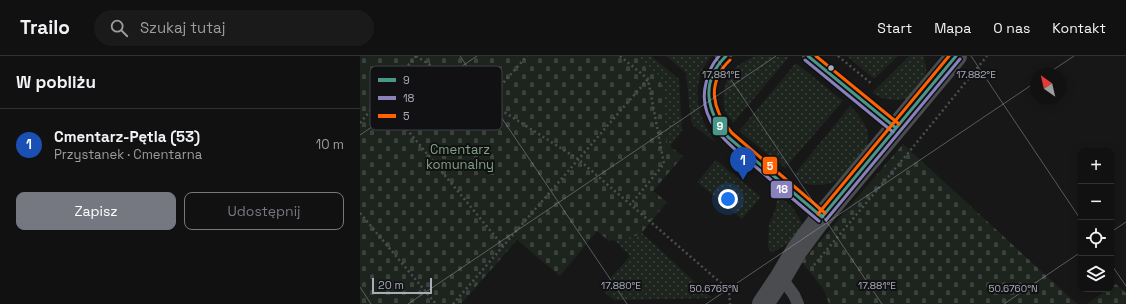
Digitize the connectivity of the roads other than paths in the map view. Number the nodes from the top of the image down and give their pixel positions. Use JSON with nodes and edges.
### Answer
{"nodes":[{"id":1,"x":726,"y":56,"type":"edge"},
{"id":2,"x":808,"y":56,"type":"edge"},
{"id":3,"x":951,"y":58,"type":"edge"},
{"id":4,"x":896,"y":128,"type":"junction"},
{"id":5,"x":822,"y":216,"type":"junction"},
{"id":6,"x":781,"y":277,"type":"junction"},
{"id":7,"x":763,"y":304,"type":"edge"},
{"id":8,"x":798,"y":304,"type":"edge"}],
"edges":[{"from":1,"to":5,"type":"lane"},
{"from":2,"to":4,"type":"lane"},
{"from":3,"to":4,"type":"street"},
{"from":4,"to":5,"type":"street"},
{"from":5,"to":6,"type":"street"},
{"from":6,"to":7,"type":"street"},
{"from":6,"to":8,"type":"lane"}]}
